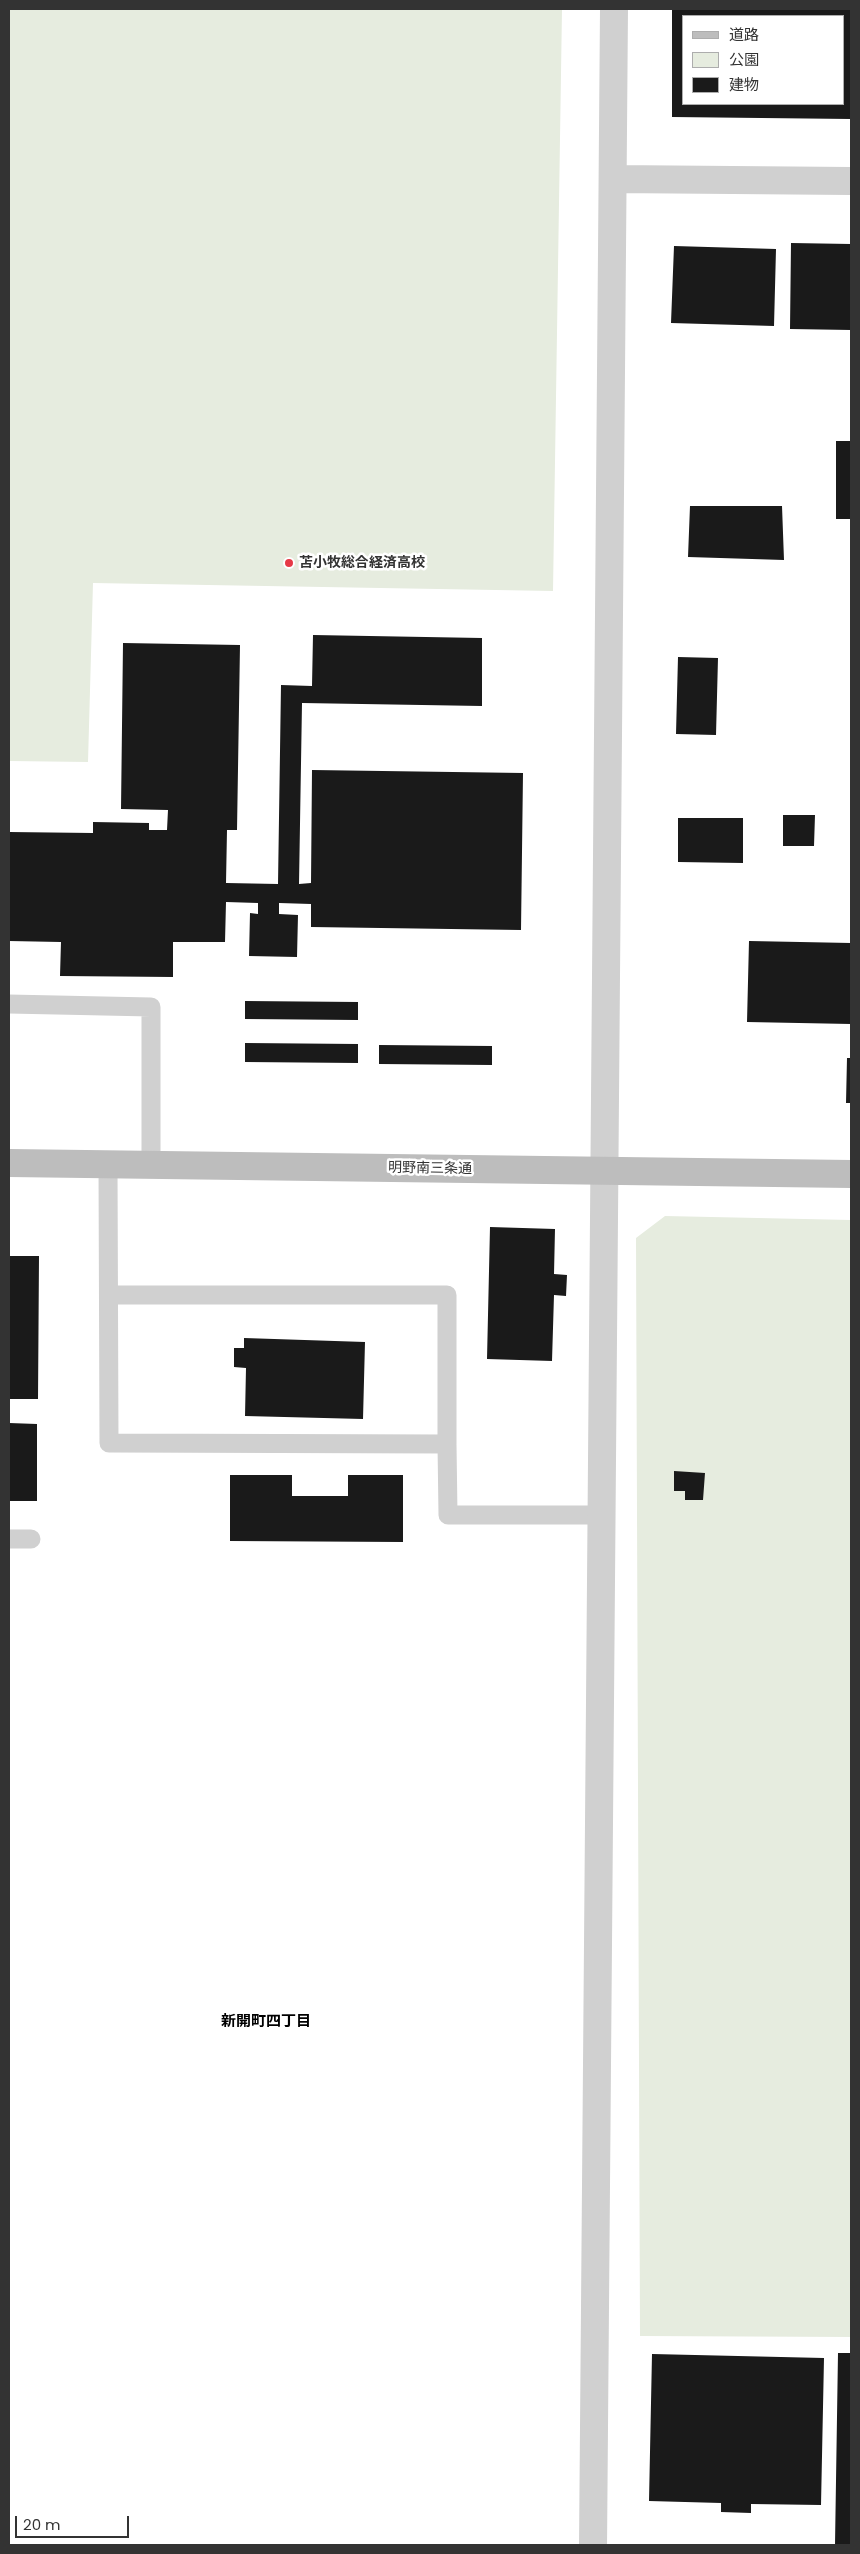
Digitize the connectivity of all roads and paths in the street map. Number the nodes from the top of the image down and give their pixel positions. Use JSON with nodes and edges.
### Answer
{"nodes":[{"id":1,"x":614,"y":9,"type":"edge"},
{"id":2,"x":614,"y":179,"type":"junction"},
{"id":3,"x":851,"y":180,"type":"edge"},
{"id":4,"x":9,"y":1004,"type":"edge"},
{"id":5,"x":9,"y":1163,"type":"edge"},
{"id":6,"x":108,"y":1165,"type":"junction"},
{"id":7,"x":151,"y":1165,"type":"junction"},
{"id":8,"x":605,"y":1172,"type":"junction"},
{"id":9,"x":851,"y":1174,"type":"edge"},
{"id":10,"x":109,"y":1295,"type":"junction"},
{"id":11,"x":447,"y":1444,"type":"junction"},
{"id":12,"x":602,"y":1515,"type":"junction"},
{"id":13,"x":9,"y":1539,"type":"edge"},
{"id":14,"x":31,"y":1539,"type":"dead end"},
{"id":15,"x":593,"y":2545,"type":"edge"}],
"edges":[{"from":1,"to":2,"type":"street"},
{"from":2,"to":3,"type":"street"},
{"from":2,"to":8,"type":"street"},
{"from":4,"to":7,"type":"lane"},
{"from":5,"to":6,"type":"street","name":"明野南三条通"},
{"from":6,"to":7,"type":"street","name":"明野南三条通"},
{"from":6,"to":10,"type":"lane"},
{"from":7,"to":8,"type":"street","name":"明野南三条通"},
{"from":8,"to":9,"type":"street","name":"明野南三条通"},
{"from":8,"to":12,"type":"street"},
{"from":10,"to":11,"type":"lane"},
{"from":10,"to":11,"type":"lane"},
{"from":11,"to":12,"type":"lane"},
{"from":12,"to":15,"type":"street"},
{"from":13,"to":14,"type":"lane"}]}
